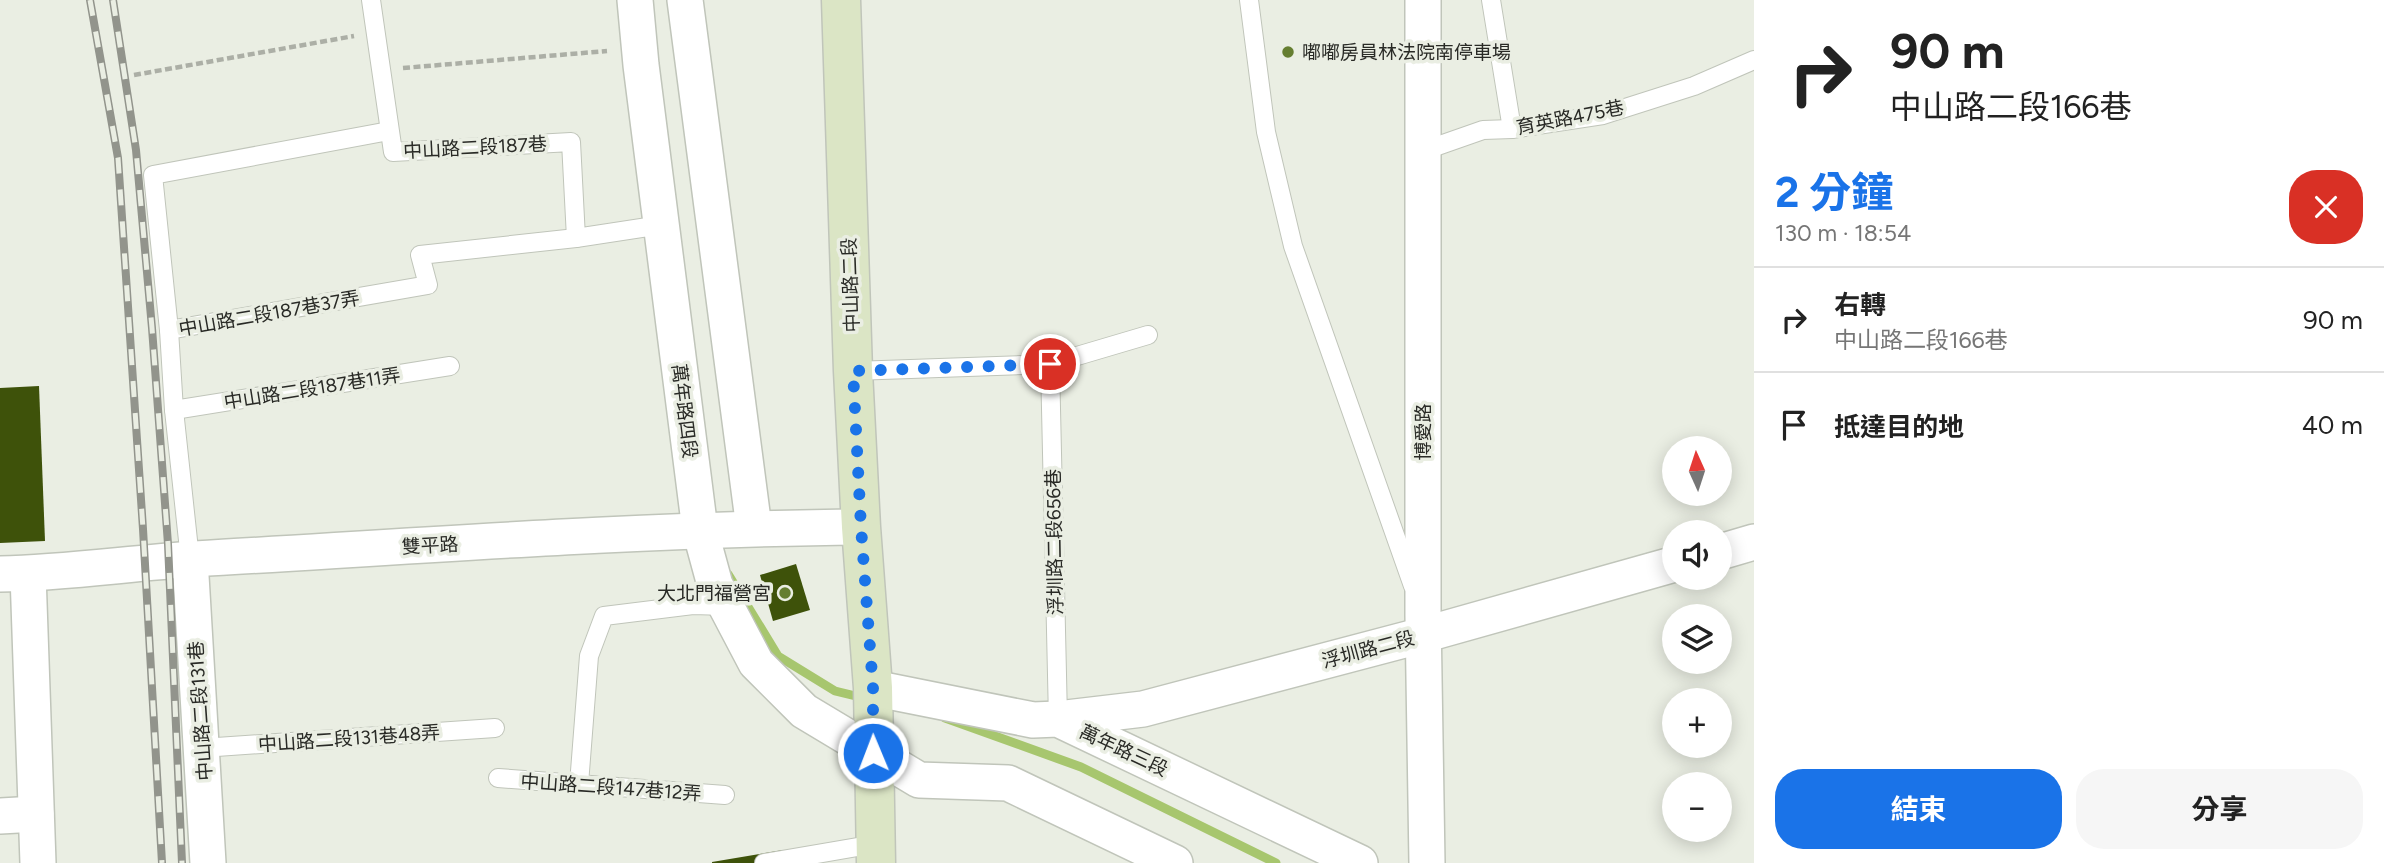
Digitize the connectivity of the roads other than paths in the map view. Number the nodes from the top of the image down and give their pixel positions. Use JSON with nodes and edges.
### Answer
{"nodes":[{"id":1,"x":371,"y":0,"type":"edge"},
{"id":2,"x":635,"y":0,"type":"edge"},
{"id":3,"x":685,"y":0,"type":"edge"},
{"id":4,"x":841,"y":0,"type":"edge"},
{"id":5,"x":1249,"y":0,"type":"edge"},
{"id":6,"x":1423,"y":0,"type":"edge"},
{"id":7,"x":1491,"y":0,"type":"edge"},
{"id":8,"x":1754,"y":60,"type":"edge"},
{"id":9,"x":1512,"y":129,"type":"junction"},
{"id":10,"x":389,"y":131,"type":"junction"},
{"id":11,"x":1423,"y":151,"type":"junction"},
{"id":12,"x":661,"y":225,"type":"junction"},
{"id":13,"x":576,"y":238,"type":"junction"},
{"id":14,"x":170,"y":330,"type":"junction"},
{"id":15,"x":1148,"y":335,"type":"dead end"},
{"id":16,"x":1050,"y":364,"type":"junction"},
{"id":17,"x":450,"y":366,"type":"dead end"},
{"id":18,"x":853,"y":371,"type":"junction"},
{"id":19,"x":174,"y":410,"type":"junction"},
{"id":20,"x":861,"y":527,"type":"junction"},
{"id":21,"x":754,"y":528,"type":"junction"},
{"id":22,"x":700,"y":530,"type":"junction"},
{"id":23,"x":1754,"y":542,"type":"edge"},
{"id":24,"x":1732,"y":548,"type":"edge"},
{"id":25,"x":190,"y":559,"type":"junction"},
{"id":26,"x":1662,"y":567,"type":"edge"},
{"id":27,"x":14,"y":574,"type":"edge"},
{"id":28,"x":726,"y":606,"type":"junction"},
{"id":29,"x":1423,"y":625,"type":"junction"},
{"id":30,"x":873,"y":688,"type":"junction"},
{"id":31,"x":1058,"y":719,"type":"junction"},
{"id":32,"x":495,"y":728,"type":"dead end"},
{"id":33,"x":202,"y":748,"type":"junction"},
{"id":34,"x":873,"y":753,"type":"junction"},
{"id":35,"x":498,"y":778,"type":"dead end"},
{"id":36,"x":579,"y":784,"type":"junction"},
{"id":37,"x":724,"y":795,"type":"dead end"},
{"id":38,"x":36,"y":814,"type":"junction"},
{"id":39,"x":0,"y":816,"type":"edge"},
{"id":40,"x":875,"y":854,"type":"edge"},
{"id":41,"x":38,"y":863,"type":"edge"},
{"id":42,"x":208,"y":863,"type":"edge"},
{"id":43,"x":764,"y":863,"type":"edge"},
{"id":44,"x":1175,"y":863,"type":"edge"},
{"id":45,"x":1360,"y":863,"type":"edge"},
{"id":46,"x":1427,"y":863,"type":"edge"}],
"edges":[{"from":1,"to":10,"type":"lane","name":"中山路二段187巷"},
{"from":2,"to":12,"type":"street","name":"萬年路四段"},
{"from":3,"to":21,"type":"street"},
{"from":4,"to":18,"type":"street","name":"中山路二段"},
{"from":5,"to":29,"type":"lane"},
{"from":6,"to":11,"type":"street","name":"博愛路"},
{"from":7,"to":9,"type":"lane"},
{"from":8,"to":9,"type":"lane","name":"育英路475巷"},
{"from":9,"to":11,"type":"lane","name":"育英路475巷"},
{"from":10,"to":13,"type":"lane","name":"中山路二段187巷"},
{"from":10,"to":14,"type":"lane","name":"中山路二段187巷37弄"},
{"from":11,"to":29,"type":"street","name":"博愛路"},
{"from":12,"to":13,"type":"lane"},
{"from":12,"to":22,"type":"street","name":"萬年路四段"},
{"from":13,"to":14,"type":"lane","name":"中山路二段187巷37弄"},
{"from":14,"to":19,"type":"lane"},
{"from":15,"to":16,"type":"lane"},
{"from":16,"to":18,"type":"lane"},
{"from":16,"to":31,"type":"lane","name":"浮圳路二段656巷"},
{"from":17,"to":19,"type":"lane","name":"中山路二段187巷11弄"},
{"from":18,"to":20,"type":"street","name":"中山路二段"},
{"from":19,"to":25,"type":"lane"},
{"from":20,"to":21,"type":"street","name":"雙平路"},
{"from":20,"to":30,"type":"street","name":"中山路二段"},
{"from":21,"to":22,"type":"street","name":"雙平路"},
{"from":22,"to":25,"type":"street","name":"雙平路"},
{"from":22,"to":28,"type":"street","name":"萬年路四段"},
{"from":23,"to":24,"type":"street"},
{"from":25,"to":27,"type":"street","name":"雙平路"},
{"from":25,"to":33,"type":"street","name":"中山路二段131巷"},
{"from":26,"to":29,"type":"street","name":"浮圳路二段"},
{"from":27,"to":38,"type":"street"},
{"from":28,"to":34,"type":"street","name":"萬年路四段"},
{"from":28,"to":36,"type":"lane"},
{"from":29,"to":31,"type":"street","name":"浮圳路二段"},
{"from":29,"to":46,"type":"street","name":"博愛路"},
{"from":30,"to":31,"type":"street","name":"萬年路三段"},
{"from":30,"to":34,"type":"street","name":"中山路二段"},
{"from":31,"to":45,"type":"street","name":"萬年路三段"},
{"from":32,"to":33,"type":"lane","name":"中山路二段131巷48弄"},
{"from":33,"to":42,"type":"street","name":"中山路二段131巷"},
{"from":34,"to":40,"type":"street","name":"中山路二段"},
{"from":34,"to":44,"type":"street"},
{"from":35,"to":36,"type":"lane","name":"中山路二段147巷12弄"},
{"from":36,"to":37,"type":"lane","name":"中山路二段147巷12弄"},
{"from":38,"to":39,"type":"street"},
{"from":38,"to":41,"type":"street"},
{"from":40,"to":43,"type":"lane"}]}
